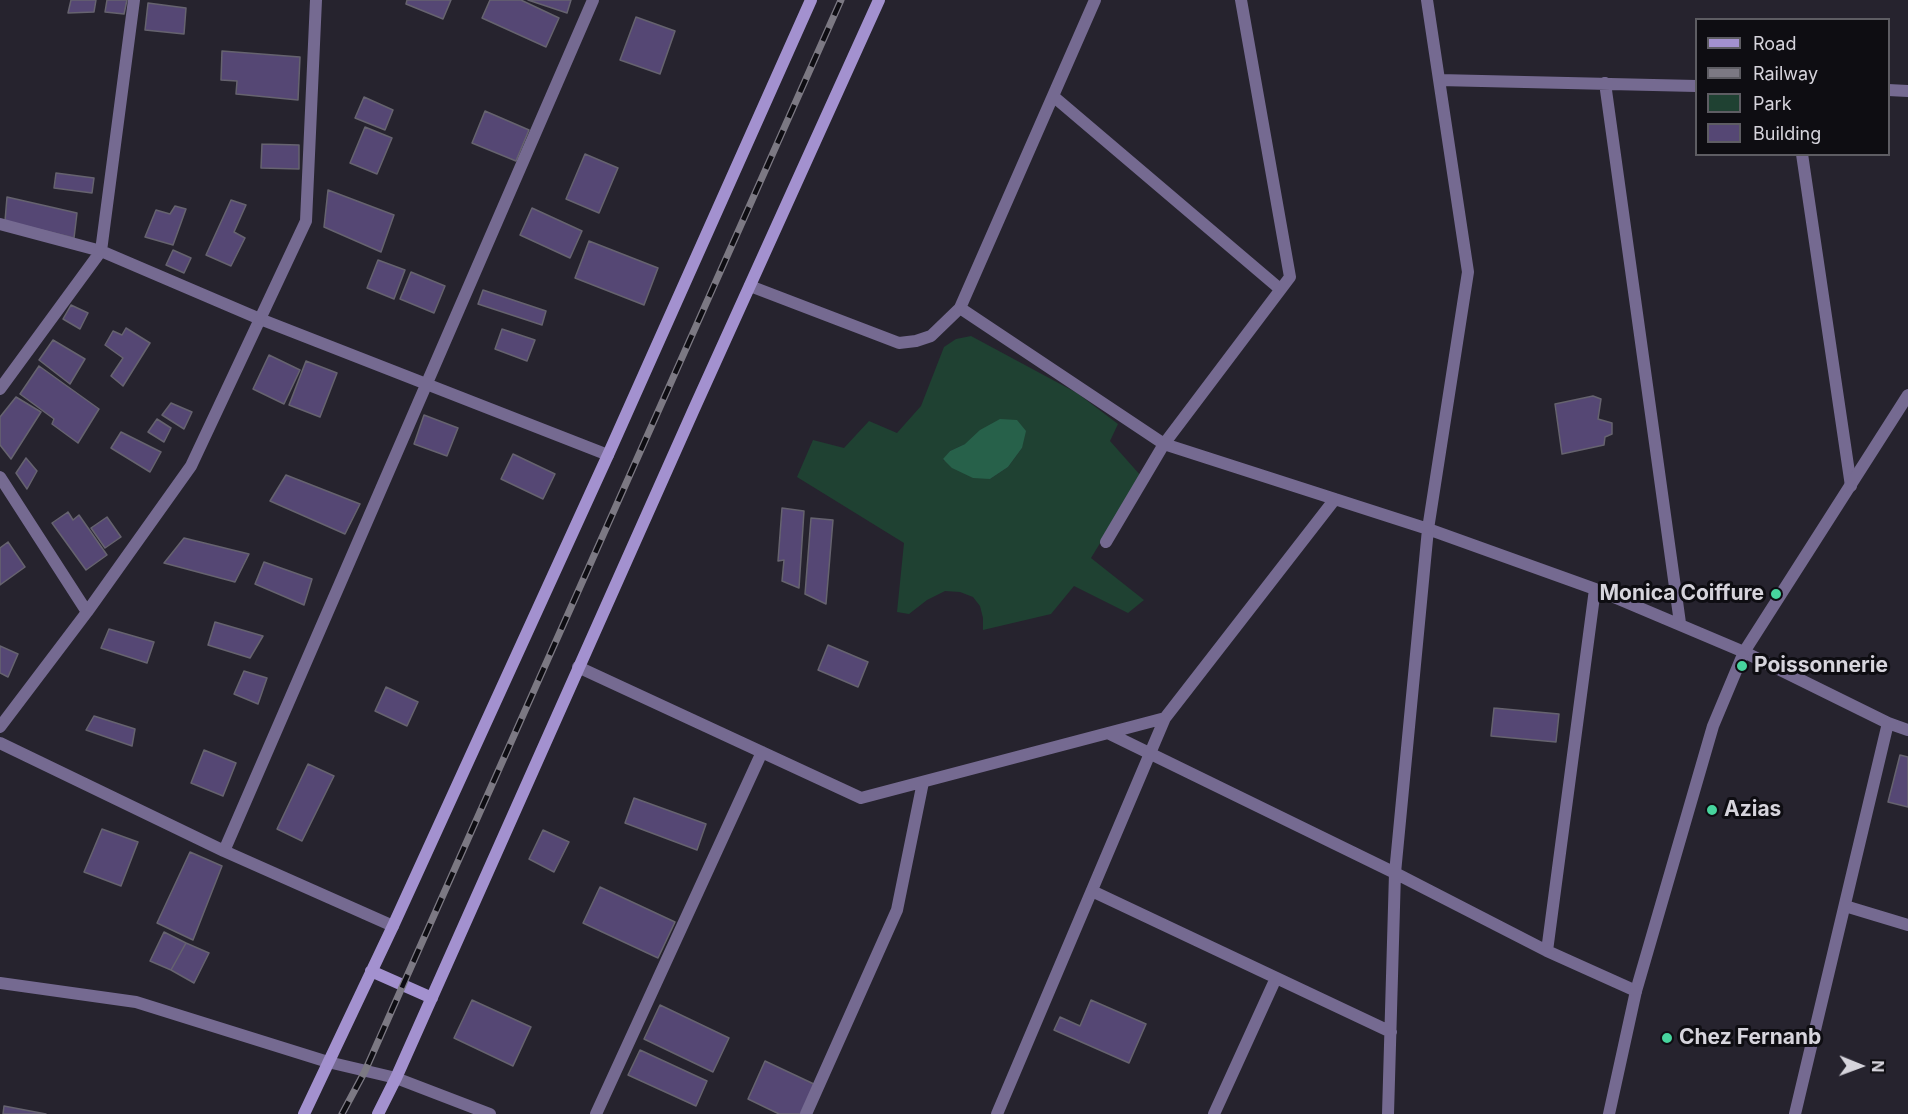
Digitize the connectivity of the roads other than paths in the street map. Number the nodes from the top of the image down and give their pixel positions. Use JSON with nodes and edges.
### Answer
{"nodes":[{"id":1,"x":134,"y":0,"type":"edge"},
{"id":2,"x":316,"y":0,"type":"edge"},
{"id":3,"x":593,"y":0,"type":"edge"},
{"id":4,"x":809,"y":0,"type":"edge"},
{"id":5,"x":879,"y":0,"type":"edge"},
{"id":6,"x":1095,"y":0,"type":"edge"},
{"id":7,"x":1241,"y":0,"type":"edge"},
{"id":8,"x":1427,"y":0,"type":"edge"},
{"id":9,"x":1439,"y":80,"type":"junction"},
{"id":10,"x":1605,"y":84,"type":"junction"},
{"id":11,"x":1695,"y":86,"type":"edge"},
{"id":12,"x":1890,"y":90,"type":"edge"},
{"id":13,"x":1908,"y":91,"type":"edge"},
{"id":14,"x":1053,"y":96,"type":"junction"},
{"id":15,"x":1802,"y":156,"type":"edge"},
{"id":16,"x":0,"y":225,"type":"edge"},
{"id":17,"x":101,"y":251,"type":"junction"},
{"id":18,"x":750,"y":286,"type":"junction"},
{"id":19,"x":1280,"y":289,"type":"junction"},
{"id":20,"x":960,"y":308,"type":"junction"},
{"id":21,"x":260,"y":319,"type":"junction"},
{"id":22,"x":428,"y":383,"type":"junction"},
{"id":23,"x":0,"y":389,"type":"edge"},
{"id":24,"x":1908,"y":395,"type":"edge"},
{"id":25,"x":1164,"y":444,"type":"junction"},
{"id":26,"x":608,"y":454,"type":"junction"},
{"id":27,"x":0,"y":477,"type":"edge"},
{"id":28,"x":1851,"y":486,"type":"junction"},
{"id":29,"x":1335,"y":499,"type":"junction"},
{"id":30,"x":1428,"y":529,"type":"junction"},
{"id":31,"x":1106,"y":542,"type":"dead end"},
{"id":32,"x":1595,"y":589,"type":"junction"},
{"id":33,"x":87,"y":612,"type":"junction"},
{"id":34,"x":1680,"y":623,"type":"junction"},
{"id":35,"x":1744,"y":652,"type":"junction"},
{"id":36,"x":578,"y":667,"type":"junction"},
{"id":37,"x":1166,"y":718,"type":"junction"},
{"id":38,"x":1888,"y":723,"type":"junction"},
{"id":39,"x":0,"y":727,"type":"edge"},
{"id":40,"x":1908,"y":730,"type":"edge"},
{"id":41,"x":1108,"y":733,"type":"junction"},
{"id":42,"x":0,"y":743,"type":"edge"},
{"id":43,"x":762,"y":752,"type":"junction"},
{"id":44,"x":1150,"y":754,"type":"junction"},
{"id":45,"x":922,"y":782,"type":"junction"},
{"id":46,"x":224,"y":850,"type":"junction"},
{"id":47,"x":1395,"y":873,"type":"junction"},
{"id":48,"x":1092,"y":891,"type":"junction"},
{"id":49,"x":1845,"y":906,"type":"junction"},
{"id":50,"x":1908,"y":925,"type":"edge"},
{"id":51,"x":393,"y":926,"type":"junction"},
{"id":52,"x":1547,"y":951,"type":"junction"},
{"id":53,"x":371,"y":971,"type":"junction"},
{"id":54,"x":1276,"y":978,"type":"junction"},
{"id":55,"x":0,"y":983,"type":"edge"},
{"id":56,"x":1636,"y":991,"type":"junction"},
{"id":57,"x":432,"y":998,"type":"junction"},
{"id":58,"x":1391,"y":1032,"type":"junction"},
{"id":59,"x":328,"y":1062,"type":"junction"},
{"id":60,"x":396,"y":1078,"type":"junction"},
{"id":61,"x":304,"y":1114,"type":"edge"},
{"id":62,"x":378,"y":1114,"type":"edge"},
{"id":63,"x":490,"y":1114,"type":"edge"},
{"id":64,"x":596,"y":1114,"type":"edge"},
{"id":65,"x":806,"y":1114,"type":"edge"},
{"id":66,"x":997,"y":1114,"type":"edge"},
{"id":67,"x":1214,"y":1114,"type":"edge"},
{"id":68,"x":1388,"y":1114,"type":"edge"},
{"id":69,"x":1609,"y":1114,"type":"edge"},
{"id":70,"x":1795,"y":1114,"type":"edge"}],
"edges":[{"from":1,"to":17,"type":"street"},
{"from":2,"to":21,"type":"street"},
{"from":3,"to":22,"type":"street"},
{"from":4,"to":26,"type":"main road"},
{"from":5,"to":18,"type":"main road"},
{"from":6,"to":14,"type":"street"},
{"from":7,"to":19,"type":"street"},
{"from":8,"to":9,"type":"street"},
{"from":9,"to":10,"type":"street"},
{"from":9,"to":30,"type":"street"},
{"from":10,"to":11,"type":"street"},
{"from":10,"to":34,"type":"street"},
{"from":12,"to":13,"type":"street"},
{"from":14,"to":19,"type":"street"},
{"from":14,"to":20,"type":"street"},
{"from":15,"to":28,"type":"street"},
{"from":16,"to":17,"type":"street"},
{"from":17,"to":21,"type":"street"},
{"from":17,"to":23,"type":"street"},
{"from":18,"to":20,"type":"street"},
{"from":18,"to":36,"type":"main road"},
{"from":19,"to":25,"type":"street"},
{"from":20,"to":25,"type":"street"},
{"from":21,"to":22,"type":"street"},
{"from":21,"to":33,"type":"street"},
{"from":22,"to":26,"type":"street"},
{"from":22,"to":46,"type":"street"},
{"from":24,"to":28,"type":"street"},
{"from":25,"to":29,"type":"street"},
{"from":25,"to":31,"type":"street"},
{"from":26,"to":51,"type":"main road"},
{"from":27,"to":33,"type":"street"},
{"from":28,"to":35,"type":"street"},
{"from":29,"to":30,"type":"street"},
{"from":29,"to":37,"type":"street"},
{"from":30,"to":32,"type":"street"},
{"from":30,"to":47,"type":"street"},
{"from":32,"to":34,"type":"street"},
{"from":32,"to":52,"type":"street"},
{"from":33,"to":39,"type":"street"},
{"from":34,"to":35,"type":"street"},
{"from":35,"to":38,"type":"street"},
{"from":35,"to":56,"type":"street"},
{"from":36,"to":43,"type":"street"},
{"from":36,"to":57,"type":"main road"},
{"from":37,"to":41,"type":"street"},
{"from":37,"to":44,"type":"street"},
{"from":38,"to":40,"type":"street"},
{"from":38,"to":49,"type":"street"},
{"from":41,"to":44,"type":"street"},
{"from":41,"to":45,"type":"street"},
{"from":42,"to":46,"type":"street"},
{"from":43,"to":45,"type":"street"},
{"from":43,"to":64,"type":"street"},
{"from":44,"to":47,"type":"street"},
{"from":44,"to":48,"type":"street"},
{"from":45,"to":65,"type":"street"},
{"from":46,"to":51,"type":"street"},
{"from":47,"to":52,"type":"street"},
{"from":47,"to":58,"type":"street"},
{"from":48,"to":54,"type":"street"},
{"from":48,"to":66,"type":"street"},
{"from":49,"to":50,"type":"street"},
{"from":49,"to":70,"type":"street"},
{"from":51,"to":53,"type":"main road"},
{"from":52,"to":56,"type":"street"},
{"from":53,"to":57,"type":"main road"},
{"from":53,"to":59,"type":"main road"},
{"from":54,"to":58,"type":"street"},
{"from":54,"to":67,"type":"street"},
{"from":55,"to":59,"type":"street"},
{"from":56,"to":69,"type":"street"},
{"from":57,"to":60,"type":"main road"},
{"from":58,"to":68,"type":"street"},
{"from":59,"to":60,"type":"street"},
{"from":59,"to":61,"type":"main road"},
{"from":60,"to":62,"type":"main road"},
{"from":60,"to":63,"type":"street"}]}
